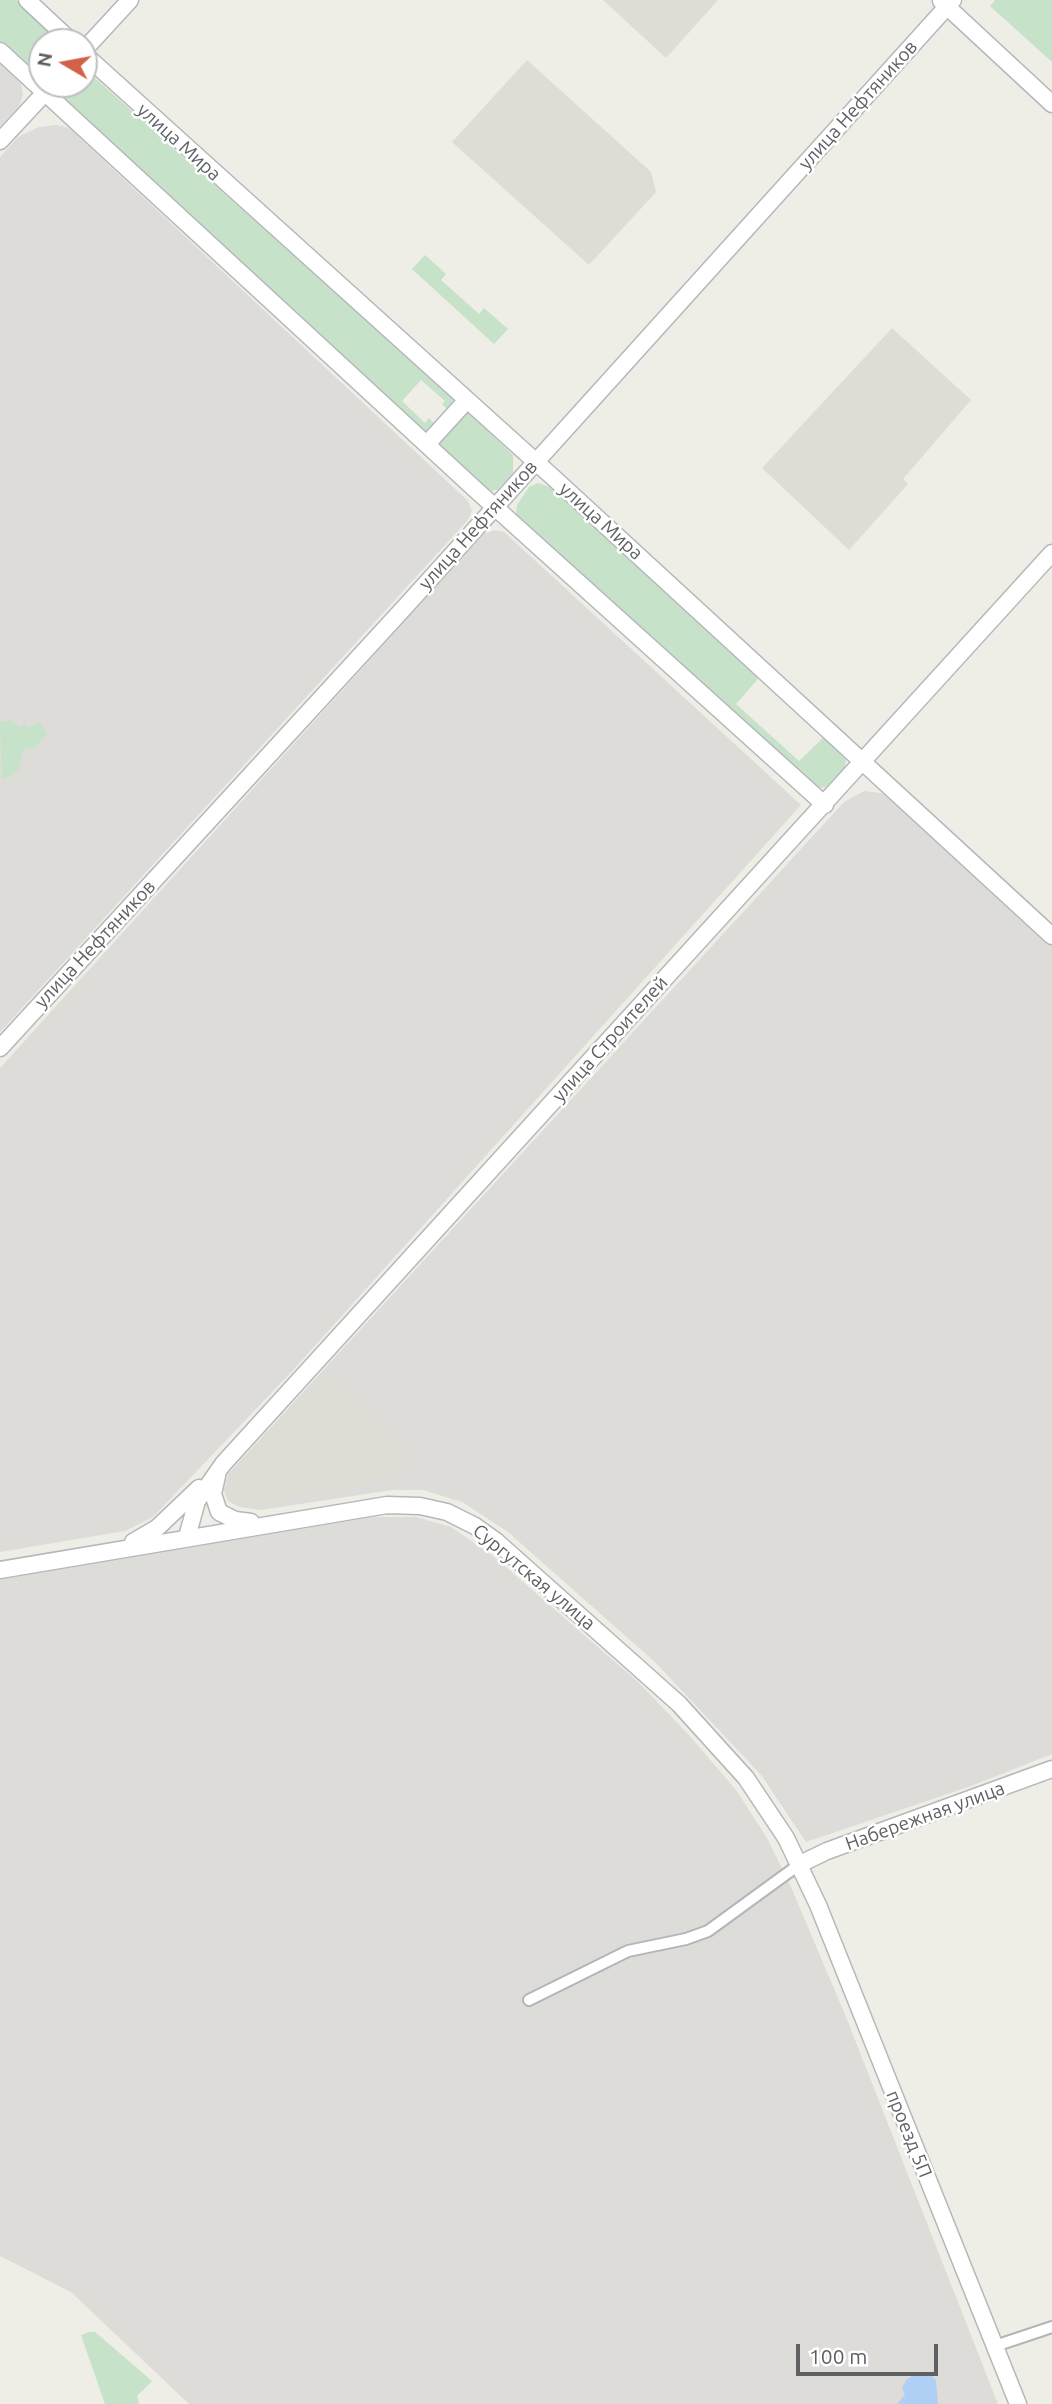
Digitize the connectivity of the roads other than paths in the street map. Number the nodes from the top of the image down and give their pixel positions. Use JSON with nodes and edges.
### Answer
{"nodes":[{"id":1,"x":27,"y":0,"type":"edge"},
{"id":2,"x":130,"y":0,"type":"edge"},
{"id":3,"x":947,"y":2,"type":"edge"},
{"id":4,"x":57,"y":28,"type":"edge"},
{"id":5,"x":98,"y":36,"type":"edge"},
{"id":6,"x":0,"y":51,"type":"edge"},
{"id":7,"x":98,"y":65,"type":"edge"},
{"id":8,"x":28,"y":73,"type":"edge"},
{"id":9,"x":40,"y":98,"type":"edge"},
{"id":10,"x":58,"y":98,"type":"edge"},
{"id":11,"x":1052,"y":104,"type":"edge"},
{"id":12,"x":0,"y":141,"type":"edge"},
{"id":13,"x":467,"y":400,"type":"junction"},
{"id":14,"x":427,"y":444,"type":"junction"},
{"id":15,"x":535,"y":462,"type":"junction"},
{"id":16,"x":495,"y":507,"type":"junction"},
{"id":17,"x":1052,"y":553,"type":"edge"},
{"id":18,"x":864,"y":761,"type":"junction"},
{"id":19,"x":825,"y":805,"type":"junction"},
{"id":20,"x":1052,"y":936,"type":"edge"},
{"id":21,"x":0,"y":1048,"type":"edge"},
{"id":22,"x":223,"y":1464,"type":"junction"},
{"id":23,"x":264,"y":1524,"type":"junction"},
{"id":24,"x":187,"y":1537,"type":"junction"},
{"id":25,"x":119,"y":1549,"type":"junction"},
{"id":26,"x":0,"y":1570,"type":"edge"},
{"id":27,"x":1052,"y":1769,"type":"edge"},
{"id":28,"x":800,"y":1864,"type":"junction"},
{"id":29,"x":529,"y":2000,"type":"dead end"},
{"id":30,"x":1052,"y":2327,"type":"edge"},
{"id":31,"x":995,"y":2346,"type":"junction"},
{"id":32,"x":1018,"y":2404,"type":"edge"}],
"edges":[{"from":1,"to":4,"type":"main road"},
{"from":2,"to":5,"type":"main road"},
{"from":3,"to":11,"type":"main road"},
{"from":3,"to":15,"type":"main road","name":"улица Нефтяников"},
{"from":6,"to":8,"type":"main road"},
{"from":7,"to":13,"type":"main road","name":"улица Мира"},
{"from":9,"to":12,"type":"main road"},
{"from":10,"to":14,"type":"main road"},
{"from":13,"to":14,"type":"main road"},
{"from":13,"to":15,"type":"main road","name":"улица Мира"},
{"from":14,"to":16,"type":"main road"},
{"from":15,"to":16,"type":"main road","name":"улица Нефтяников"},
{"from":15,"to":18,"type":"main road","name":"улица Мира"},
{"from":16,"to":19,"type":"main road"},
{"from":16,"to":21,"type":"main road","name":"улица Нефтяников"},
{"from":17,"to":18,"type":"main road","name":"улица Строителей"},
{"from":18,"to":19,"type":"main road","name":"улица Строителей"},
{"from":18,"to":20,"type":"main road","name":"улица Мира"},
{"from":19,"to":22,"type":"main road","name":"улица Строителей"},
{"from":22,"to":23,"type":"main road"},
{"from":22,"to":24,"type":"main road","name":"улица Строителей"},
{"from":22,"to":25,"type":"main road"},
{"from":23,"to":24,"type":"main road","name":"Сургутская улица"},
{"from":23,"to":28,"type":"main road","name":"Сургутская улица"},
{"from":24,"to":25,"type":"main road","name":"Сургутская улица"},
{"from":25,"to":26,"type":"main road","name":"Сургутская улица"},
{"from":27,"to":28,"type":"main road","name":"Набережная улица"},
{"from":28,"to":29,"type":"street"},
{"from":28,"to":31,"type":"main road","name":"проезд 5П"},
{"from":30,"to":31,"type":"street"},
{"from":31,"to":32,"type":"main road","name":"проезд 5П"}]}
